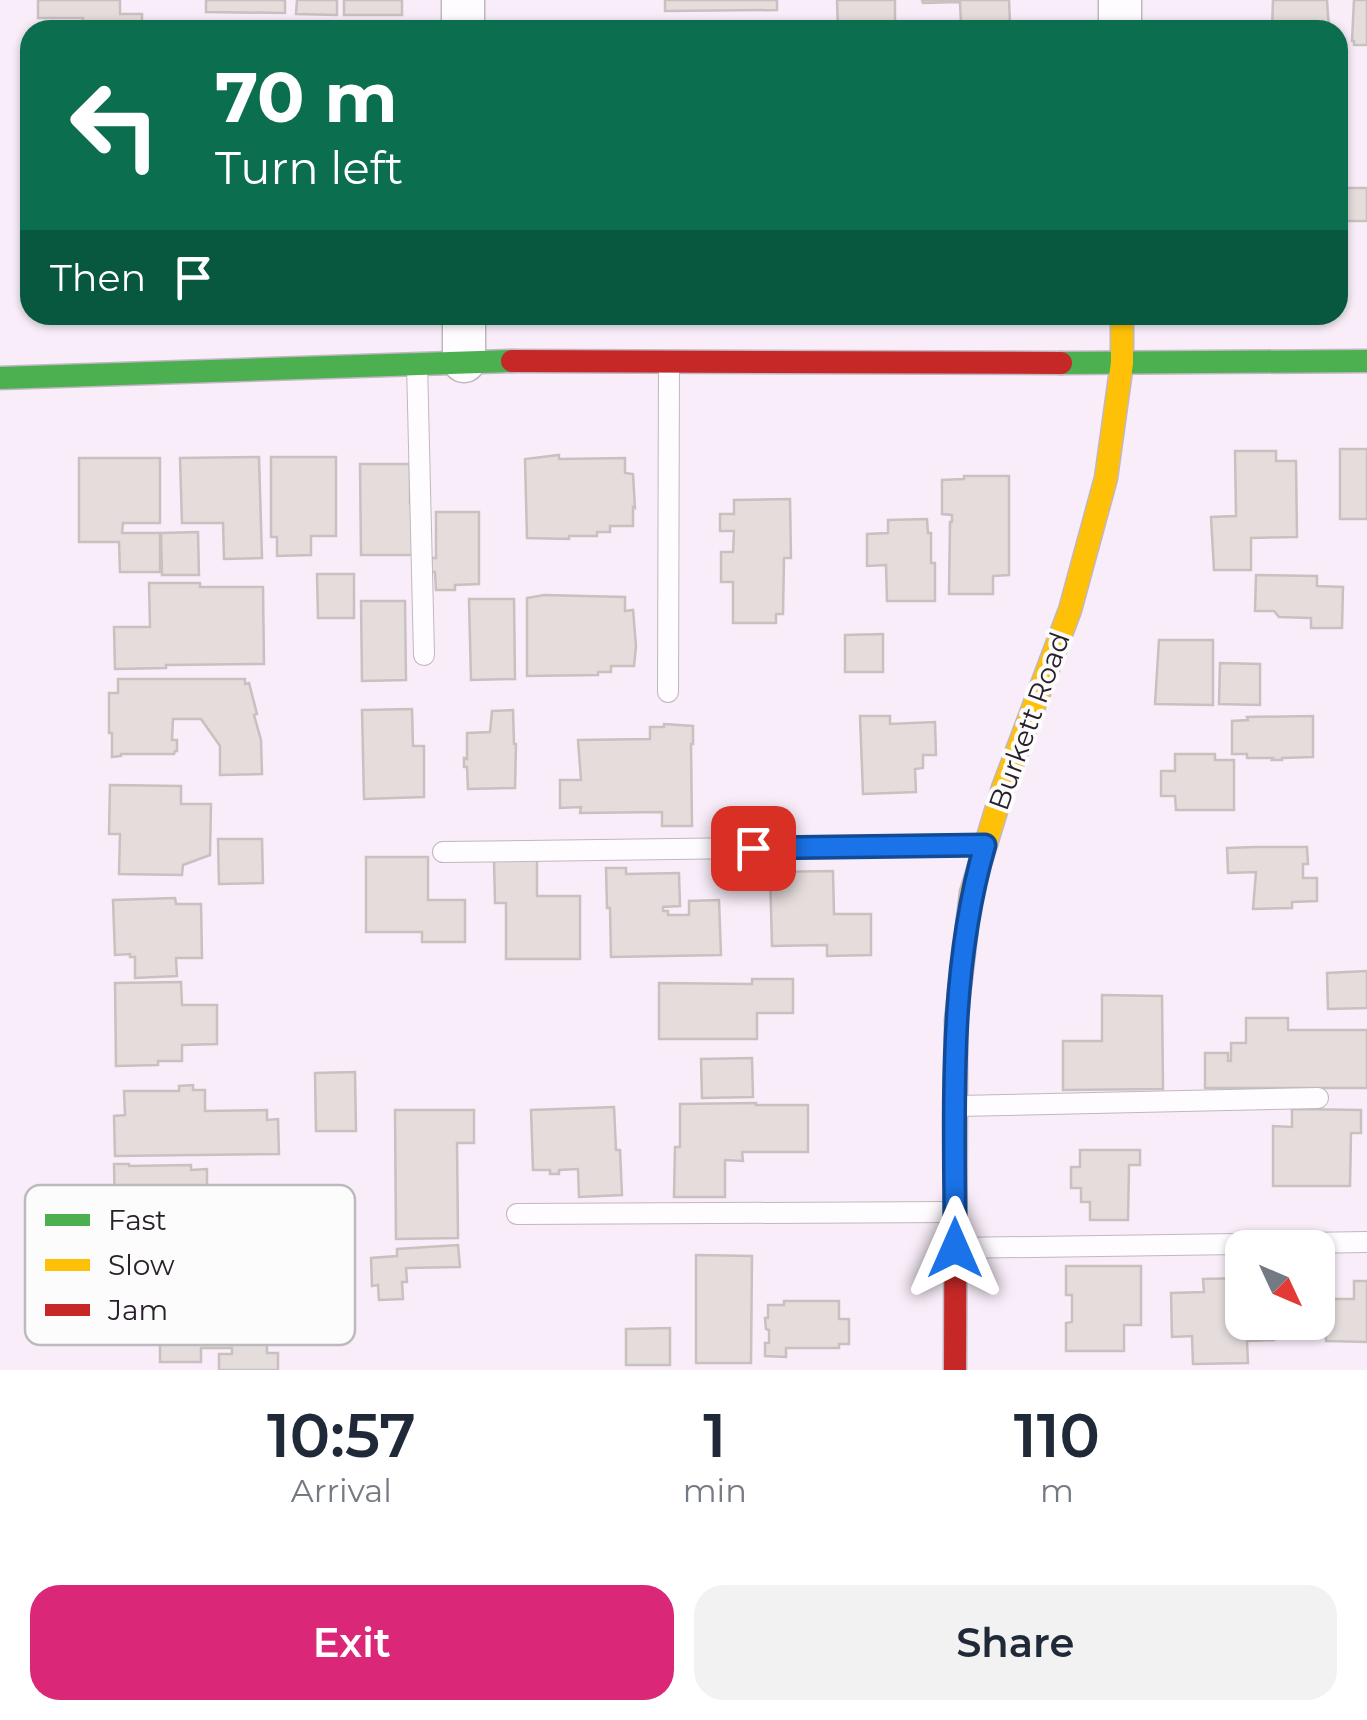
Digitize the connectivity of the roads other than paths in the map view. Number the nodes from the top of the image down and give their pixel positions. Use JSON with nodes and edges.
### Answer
{"nodes":[{"id":1,"x":464,"y":325,"type":"edge"},
{"id":2,"x":1122,"y":325,"type":"edge"},
{"id":3,"x":464,"y":360,"type":"junction"},
{"id":4,"x":1367,"y":360,"type":"edge"},
{"id":5,"x":417,"y":362,"type":"junction"},
{"id":6,"x":668,"y":362,"type":"junction"},
{"id":7,"x":1122,"y":363,"type":"junction"},
{"id":8,"x":0,"y":378,"type":"edge"},
{"id":9,"x":424,"y":656,"type":"dead end"},
{"id":10,"x":668,"y":692,"type":"dead end"},
{"id":11,"x":985,"y":845,"type":"junction"},
{"id":12,"x":443,"y":852,"type":"dead end"},
{"id":13,"x":1318,"y":1098,"type":"dead end"},
{"id":14,"x":955,"y":1106,"type":"junction"},
{"id":15,"x":955,"y":1212,"type":"junction"},
{"id":16,"x":517,"y":1214,"type":"dead end"},
{"id":17,"x":1367,"y":1242,"type":"edge"},
{"id":18,"x":955,"y":1248,"type":"junction"},
{"id":19,"x":955,"y":1370,"type":"edge"}],
"edges":[{"from":1,"to":3,"type":"street"},
{"from":2,"to":7,"type":"street","name":"Burkett Road"},
{"from":3,"to":5,"type":"street"},
{"from":3,"to":6,"type":"street"},
{"from":4,"to":7,"type":"street"},
{"from":5,"to":8,"type":"street"},
{"from":5,"to":9,"type":"lane"},
{"from":6,"to":7,"type":"street"},
{"from":6,"to":10,"type":"lane"},
{"from":7,"to":11,"type":"street","name":"Burkett Road"},
{"from":11,"to":12,"type":"lane"},
{"from":11,"to":14,"type":"street","name":"Burkett Road"},
{"from":13,"to":14,"type":"lane"},
{"from":14,"to":15,"type":"street","name":"Burkett Road"},
{"from":15,"to":16,"type":"lane"},
{"from":15,"to":18,"type":"street","name":"Burkett Road"},
{"from":17,"to":18,"type":"lane"},
{"from":18,"to":19,"type":"street","name":"Burkett Road"}]}
